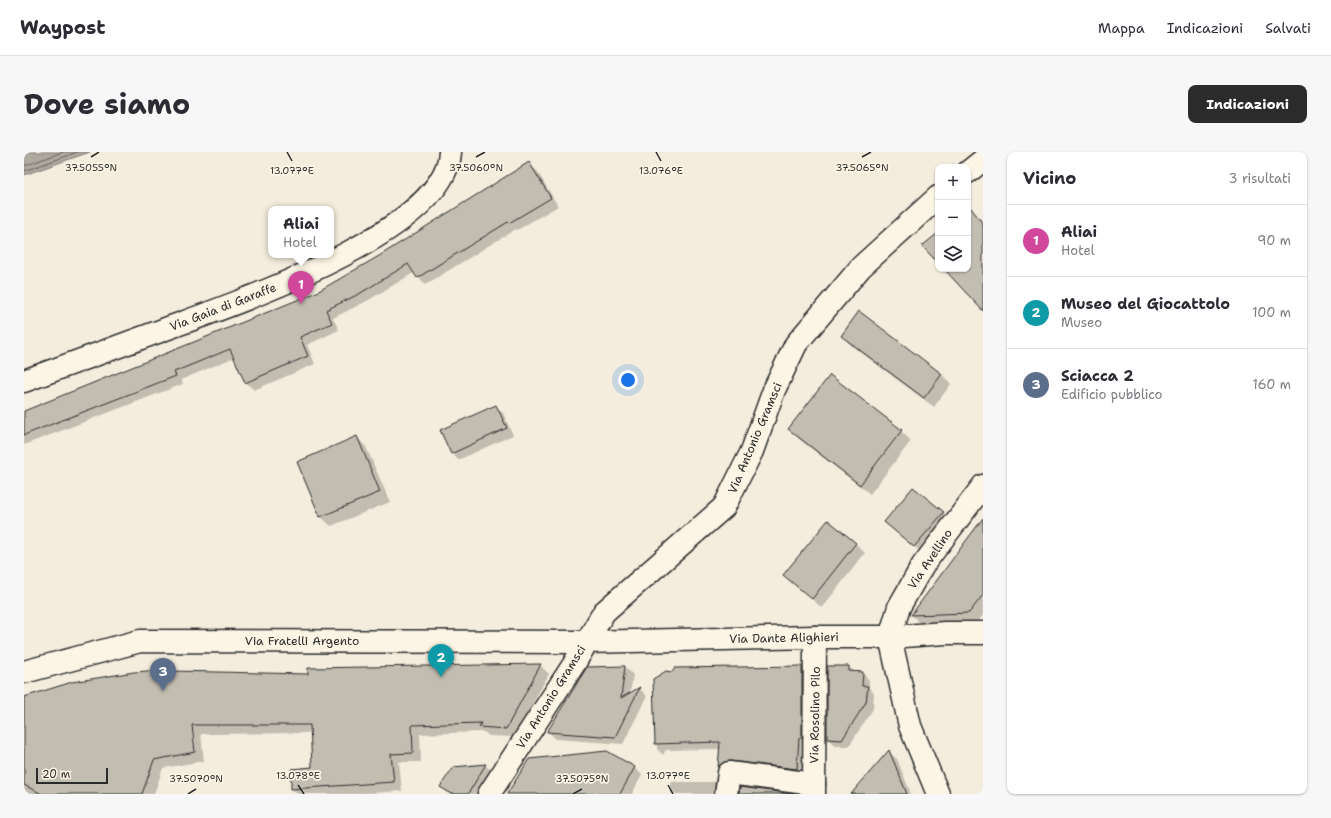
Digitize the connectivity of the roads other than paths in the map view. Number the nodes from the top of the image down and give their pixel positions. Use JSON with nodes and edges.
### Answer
{"nodes":[{"id":1,"x":450,"y":152,"type":"edge"},
{"id":2,"x":983,"y":160,"type":"edge"},
{"id":3,"x":971,"y":170,"type":"edge"},
{"id":4,"x":935,"y":200,"type":"edge"},
{"id":5,"x":24,"y":381,"type":"edge"},
{"id":6,"x":983,"y":486,"type":"edge"},
{"id":7,"x":983,"y":633,"type":"edge"},
{"id":8,"x":816,"y":636,"type":"junction"},
{"id":9,"x":890,"y":637,"type":"junction"},
{"id":10,"x":585,"y":642,"type":"junction"},
{"id":11,"x":24,"y":672,"type":"edge"},
{"id":12,"x":814,"y":789,"type":"edge"},
{"id":13,"x":489,"y":794,"type":"edge"},
{"id":14,"x":726,"y":794,"type":"edge"},
{"id":15,"x":938,"y":794,"type":"edge"}],
"edges":[{"from":1,"to":5,"type":"street","name":"Via Gaia di Garaffe"},
{"from":2,"to":3,"type":"street"},
{"from":4,"to":10,"type":"street","name":"Via Antonio Gramsci"},
{"from":6,"to":9,"type":"street","name":"Via Avellino"},
{"from":7,"to":9,"type":"street","name":"Via Dante Alighieri"},
{"from":8,"to":9,"type":"street","name":"Via Dante Alighieri"},
{"from":8,"to":10,"type":"street","name":"Via Dante Alighieri"},
{"from":8,"to":12,"type":"street","name":"Via Rosolino Pilo"},
{"from":9,"to":15,"type":"street"},
{"from":10,"to":11,"type":"street","name":"Via Fratelli Argento"},
{"from":10,"to":13,"type":"street","name":"Via Antonio Gramsci"},
{"from":12,"to":14,"type":"street"}]}
